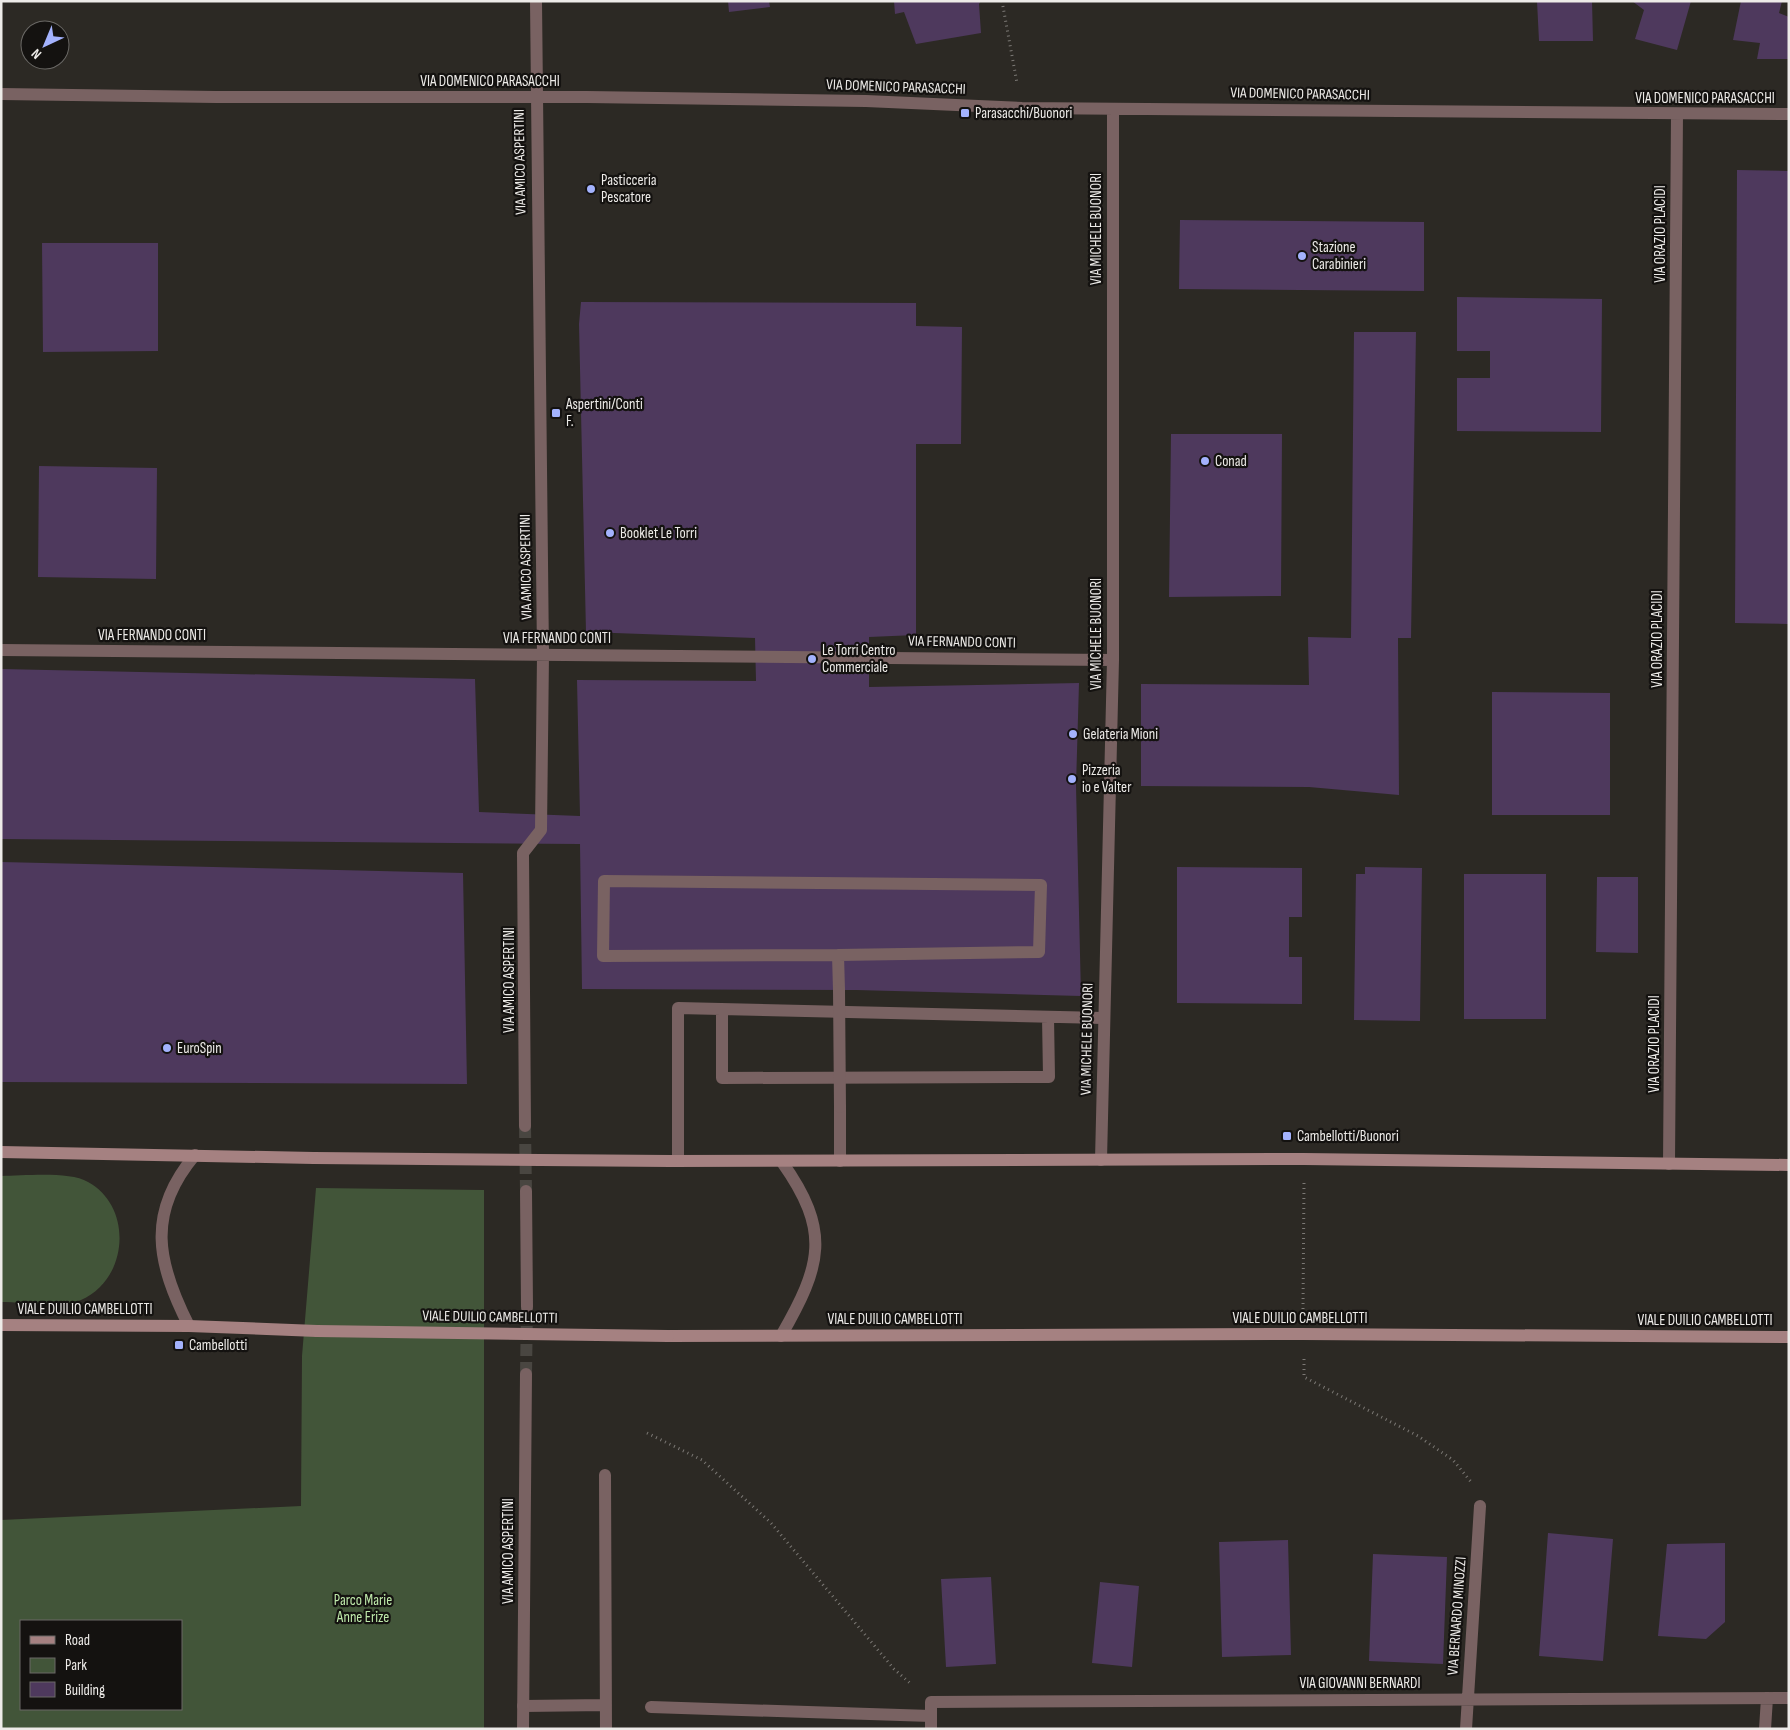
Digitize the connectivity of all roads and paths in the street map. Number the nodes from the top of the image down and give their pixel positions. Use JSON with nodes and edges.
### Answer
{"nodes":[{"id":1,"x":536,"y":1,"type":"edge"},
{"id":2,"x":1002,"y":1,"type":"edge"},
{"id":3,"x":1,"y":94,"type":"edge"},
{"id":4,"x":535,"y":97,"type":"junction"},
{"id":5,"x":1022,"y":108,"type":"junction"},
{"id":6,"x":1113,"y":109,"type":"junction"},
{"id":7,"x":1677,"y":114,"type":"junction"},
{"id":8,"x":1789,"y":114,"type":"edge"},
{"id":9,"x":1,"y":650,"type":"edge"},
{"id":10,"x":543,"y":654,"type":"junction"},
{"id":11,"x":1113,"y":660,"type":"junction"},
{"id":12,"x":838,"y":954,"type":"junction"},
{"id":13,"x":722,"y":1009,"type":"junction"},
{"id":14,"x":1048,"y":1017,"type":"junction"},
{"id":15,"x":1103,"y":1018,"type":"junction"},
{"id":16,"x":525,"y":1126,"type":"tunnel mouth"},
{"id":17,"x":1,"y":1152,"type":"edge"},
{"id":18,"x":195,"y":1155,"type":"junction"},
{"id":19,"x":1101,"y":1160,"type":"junction"},
{"id":20,"x":675,"y":1161,"type":"junction"},
{"id":21,"x":840,"y":1161,"type":"junction"},
{"id":22,"x":782,"y":1162,"type":"junction"},
{"id":23,"x":1669,"y":1164,"type":"junction"},
{"id":24,"x":1789,"y":1165,"type":"edge"},
{"id":25,"x":1304,"y":1182,"type":"dead end"},
{"id":26,"x":526,"y":1191,"type":"tunnel mouth"},
{"id":27,"x":527,"y":1308,"type":"tunnel mouth"},
{"id":28,"x":1303,"y":1316,"type":"dead end"},
{"id":29,"x":1,"y":1325,"type":"edge"},
{"id":30,"x":189,"y":1326,"type":"junction"},
{"id":31,"x":781,"y":1336,"type":"junction"},
{"id":32,"x":1789,"y":1337,"type":"edge"},
{"id":33,"x":1304,"y":1356,"type":"dead end"},
{"id":34,"x":526,"y":1374,"type":"tunnel mouth"},
{"id":35,"x":646,"y":1433,"type":"dead end"},
{"id":36,"x":605,"y":1475,"type":"dead end"},
{"id":37,"x":1480,"y":1506,"type":"joint"},
{"id":38,"x":1767,"y":1698,"type":"junction"},
{"id":39,"x":1789,"y":1698,"type":"edge"},
{"id":40,"x":1468,"y":1699,"type":"junction"},
{"id":41,"x":931,"y":1702,"type":"junction"},
{"id":42,"x":606,"y":1705,"type":"junction"},
{"id":43,"x":523,"y":1706,"type":"junction"},
{"id":44,"x":651,"y":1708,"type":"dead end"},
{"id":45,"x":931,"y":1716,"type":"junction"},
{"id":46,"x":523,"y":1729,"type":"edge"},
{"id":47,"x":606,"y":1729,"type":"edge"},
{"id":48,"x":931,"y":1729,"type":"edge"},
{"id":49,"x":1466,"y":1729,"type":"edge"},
{"id":50,"x":1766,"y":1729,"type":"edge"}],
"edges":[{"from":1,"to":4,"type":"street","name":"VIA AMICO ASPERTINI"},
{"from":2,"to":5,"type":"path"},
{"from":3,"to":4,"type":"street","name":"VIA DOMENICO PARASACCHI"},
{"from":4,"to":5,"type":"street","name":"VIA DOMENICO PARASACCHI"},
{"from":4,"to":10,"type":"street","name":"VIA AMICO ASPERTINI"},
{"from":5,"to":6,"type":"street","name":"VIA DOMENICO PARASACCHI"},
{"from":6,"to":7,"type":"street","name":"VIA DOMENICO PARASACCHI"},
{"from":6,"to":11,"type":"street","name":"VIA MICHELE BUONORI"},
{"from":7,"to":8,"type":"street","name":"VIA DOMENICO PARASACCHI"},
{"from":7,"to":23,"type":"street","name":"VIA ORAZIO PLACIDI"},
{"from":9,"to":10,"type":"street","name":"VIA FERNANDO CONTI"},
{"from":10,"to":11,"type":"street","name":"VIA FERNANDO CONTI"},
{"from":10,"to":16,"type":"street","name":"VIA AMICO ASPERTINI"},
{"from":11,"to":15,"type":"street","name":"VIA MICHELE BUONORI"},
{"from":12,"to":12,"type":"street"},
{"from":12,"to":21,"type":"street","bridge":true},
{"from":13,"to":14,"type":"street"},
{"from":13,"to":14,"type":"street"},
{"from":13,"to":20,"type":"street"},
{"from":14,"to":15,"type":"street"},
{"from":15,"to":19,"type":"street","name":"VIA MICHELE BUONORI"},
{"from":17,"to":18,"type":"main road"},
{"from":18,"to":20,"type":"main road","bridge":true},
{"from":18,"to":30,"type":"street"},
{"from":19,"to":21,"type":"main road"},
{"from":19,"to":23,"type":"main road"},
{"from":20,"to":22,"type":"main road"},
{"from":21,"to":22,"type":"main road"},
{"from":22,"to":31,"type":"street"},
{"from":23,"to":24,"type":"main road"},
{"from":25,"to":28,"type":"path"},
{"from":26,"to":27,"type":"street"},
{"from":29,"to":30,"type":"main road","name":"VIALE DUILIO CAMBELLOTTI"},
{"from":30,"to":31,"type":"main road","name":"VIALE DUILIO CAMBELLOTTI","bridge":true},
{"from":31,"to":32,"type":"main road","name":"VIALE DUILIO CAMBELLOTTI"},
{"from":33,"to":37,"type":"path"},
{"from":34,"to":43,"type":"street","name":"VIA AMICO ASPERTINI"},
{"from":35,"to":41,"type":"path"},
{"from":36,"to":42,"type":"street"},
{"from":37,"to":40,"type":"street","name":"VIA BERNARDO MINOZZI"},
{"from":38,"to":39,"type":"street","name":"VIA GIOVANNI BERNARDI"},
{"from":38,"to":40,"type":"street","name":"VIA GIOVANNI BERNARDI"},
{"from":38,"to":50,"type":"street"},
{"from":40,"to":41,"type":"street","name":"VIA GIOVANNI BERNARDI"},
{"from":40,"to":49,"type":"street","name":"VIA BERNARDO MINOZZI"},
{"from":41,"to":45,"type":"street"},
{"from":42,"to":43,"type":"street"},
{"from":42,"to":47,"type":"street"},
{"from":43,"to":46,"type":"street","name":"VIA AMICO ASPERTINI"},
{"from":44,"to":45,"type":"street"},
{"from":45,"to":48,"type":"street"}]}
